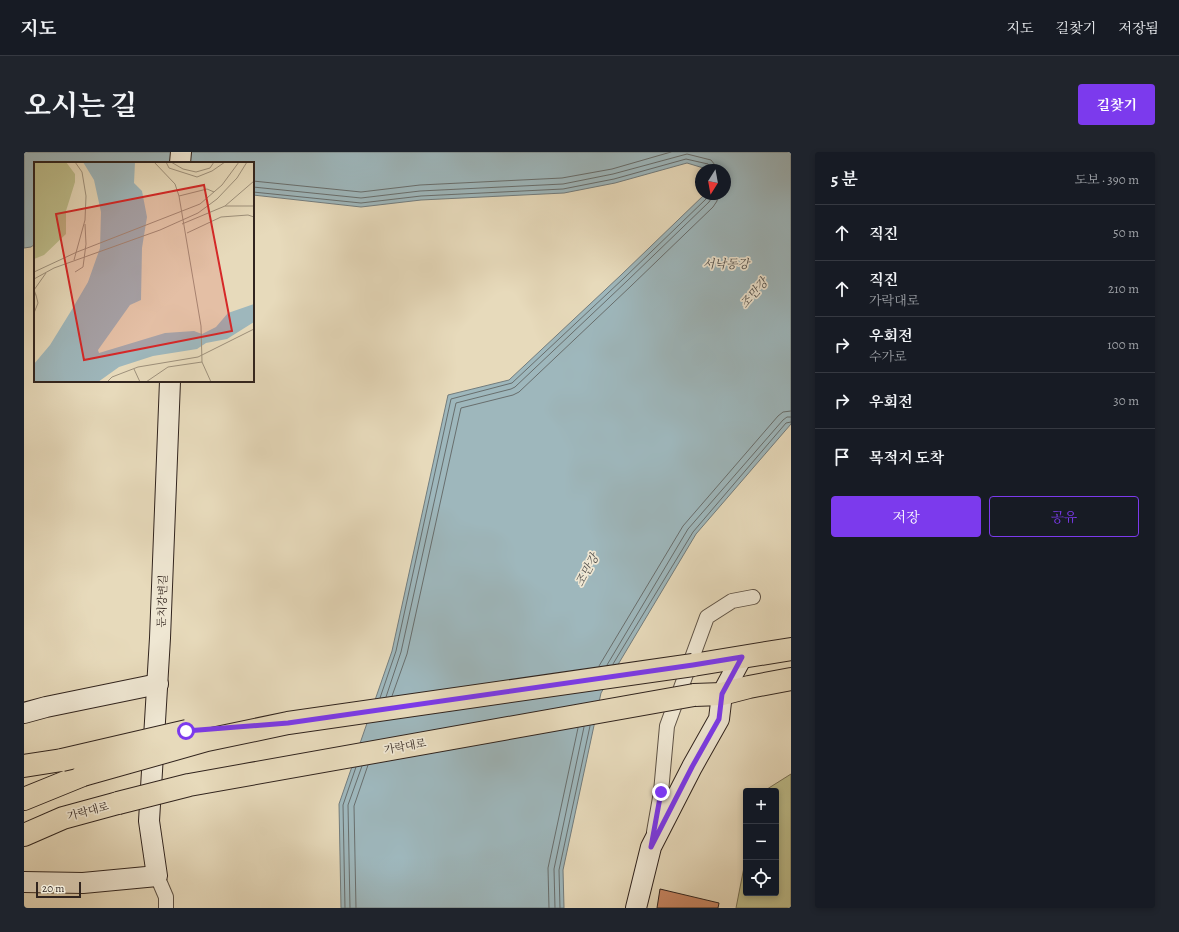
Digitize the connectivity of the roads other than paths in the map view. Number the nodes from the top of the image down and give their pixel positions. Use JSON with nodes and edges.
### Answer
{"nodes":[{"id":1,"x":181,"y":152,"type":"edge"},
{"id":2,"x":180,"y":162,"type":"edge"},
{"id":3,"x":170,"y":382,"type":"edge"},
{"id":4,"x":753,"y":597,"type":"dead end"},
{"id":5,"x":791,"y":649,"type":"edge"},
{"id":6,"x":742,"y":657,"type":"junction"},
{"id":7,"x":791,"y":679,"type":"edge"},
{"id":8,"x":158,"y":684,"type":"junction"},
{"id":9,"x":722,"y":694,"type":"junction"},
{"id":10,"x":24,"y":713,"type":"edge"},
{"id":11,"x":288,"y":723,"type":"junction"},
{"id":12,"x":24,"y":766,"type":"edge"},
{"id":13,"x":24,"y":799,"type":"edge"},
{"id":14,"x":24,"y":835,"type":"edge"},
{"id":15,"x":651,"y":847,"type":"junction"},
{"id":16,"x":157,"y":876,"type":"junction"},
{"id":17,"x":24,"y":882,"type":"edge"},
{"id":18,"x":166,"y":908,"type":"edge"},
{"id":19,"x":636,"y":908,"type":"edge"}],
"edges":[{"from":1,"to":2,"type":"street"},
{"from":3,"to":8,"type":"street","name":"둔치강변길"},
{"from":4,"to":15,"type":"street"},
{"from":5,"to":6,"type":"main road"},
{"from":6,"to":9,"type":"street"},
{"from":6,"to":11,"type":"main road","bridge":true},
{"from":7,"to":9,"type":"main road","name":"가락대로"},
{"from":8,"to":10,"type":"street"},
{"from":8,"to":16,"type":"street","name":"둔치강변길"},
{"from":9,"to":14,"type":"main road","name":"가락대로","bridge":true},
{"from":9,"to":15,"type":"street"},
{"from":11,"to":12,"type":"main road","bridge":true},
{"from":11,"to":13,"type":"main road","bridge":true},
{"from":15,"to":19,"type":"street"},
{"from":16,"to":17,"type":"street"},
{"from":16,"to":18,"type":"street"}]}
